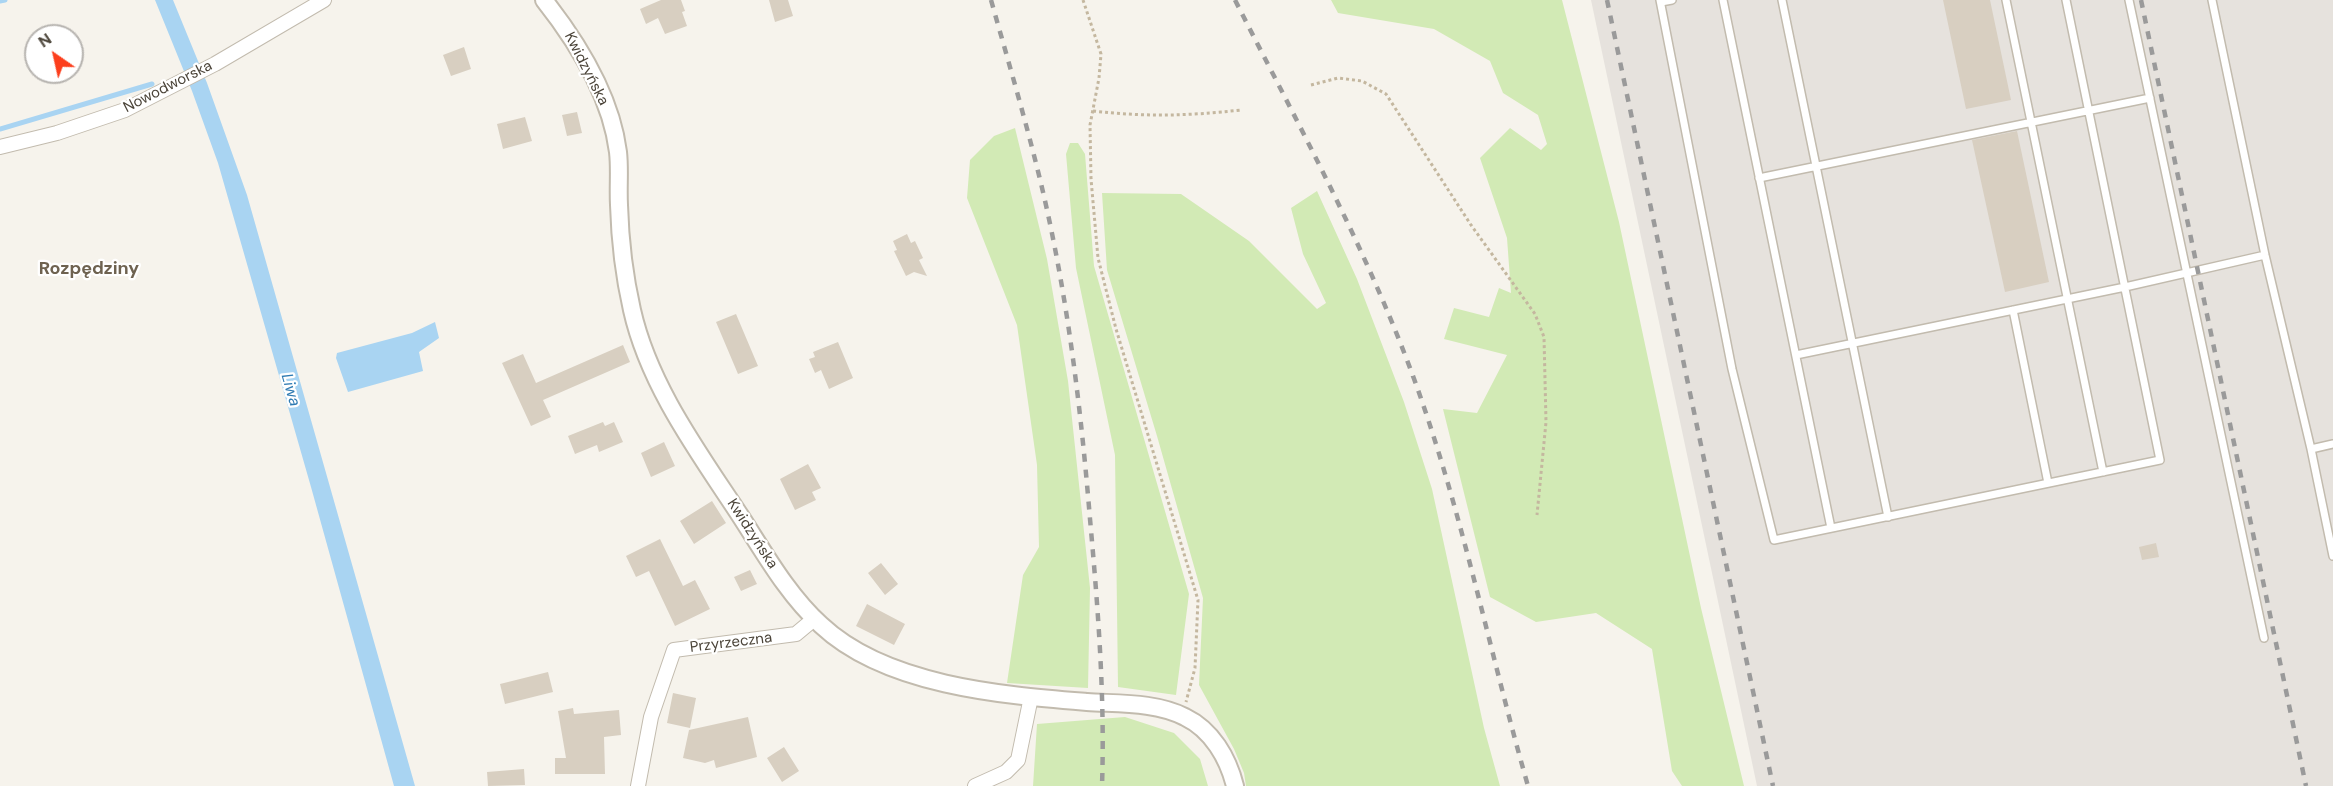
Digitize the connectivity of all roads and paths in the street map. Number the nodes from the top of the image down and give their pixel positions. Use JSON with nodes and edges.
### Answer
{"nodes":[{"id":1,"x":324,"y":0,"type":"edge"},
{"id":2,"x":544,"y":0,"type":"edge"},
{"id":3,"x":1083,"y":0,"type":"edge"},
{"id":4,"x":1672,"y":0,"type":"edge"},
{"id":5,"x":1723,"y":0,"type":"edge"},
{"id":6,"x":1782,"y":0,"type":"edge"},
{"id":7,"x":2006,"y":0,"type":"edge"},
{"id":8,"x":2066,"y":0,"type":"edge"},
{"id":9,"x":2129,"y":0,"type":"edge"},
{"id":10,"x":2212,"y":0,"type":"edge"},
{"id":11,"x":1660,"y":1,"type":"edge"},
{"id":12,"x":1311,"y":85,"type":"dead end"},
{"id":13,"x":2150,"y":98,"type":"junction"},
{"id":14,"x":1241,"y":110,"type":"dead end"},
{"id":15,"x":2088,"y":110,"type":"junction"},
{"id":16,"x":1093,"y":111,"type":"junction"},
{"id":17,"x":2031,"y":121,"type":"junction"},
{"id":18,"x":0,"y":147,"type":"edge"},
{"id":19,"x":1816,"y":166,"type":"junction"},
{"id":20,"x":1759,"y":178,"type":"junction"},
{"id":21,"x":2265,"y":255,"type":"junction"},
{"id":22,"x":2187,"y":272,"type":"junction"},
{"id":23,"x":2124,"y":287,"type":"junction"},
{"id":24,"x":2068,"y":299,"type":"junction"},
{"id":25,"x":2013,"y":310,"type":"junction"},
{"id":26,"x":1853,"y":343,"type":"junction"},
{"id":27,"x":1796,"y":355,"type":"junction"},
{"id":28,"x":2333,"y":444,"type":"edge"},
{"id":29,"x":2311,"y":449,"type":"junction"},
{"id":30,"x":2103,"y":472,"type":"junction"},
{"id":31,"x":2048,"y":483,"type":"junction"},
{"id":32,"x":1537,"y":515,"type":"dead end"},
{"id":33,"x":1888,"y":517,"type":"junction"},
{"id":34,"x":1831,"y":528,"type":"junction"},
{"id":35,"x":2333,"y":556,"type":"edge"},
{"id":36,"x":814,"y":618,"type":"junction"},
{"id":37,"x":2264,"y":638,"type":"dead end"},
{"id":38,"x":1031,"y":697,"type":"junction"},
{"id":39,"x":1182,"y":715,"type":"junction"},
{"id":40,"x":638,"y":786,"type":"edge"},
{"id":41,"x":975,"y":786,"type":"edge"},
{"id":42,"x":1235,"y":786,"type":"edge"}],
"edges":[{"from":1,"to":18,"type":"street","name":"Nowodworska"},
{"from":2,"to":36,"type":"street","name":"Kwidzyńska"},
{"from":3,"to":16,"type":"path"},
{"from":4,"to":11,"type":"lane"},
{"from":5,"to":20,"type":"lane"},
{"from":6,"to":19,"type":"lane"},
{"from":7,"to":17,"type":"lane"},
{"from":8,"to":15,"type":"lane"},
{"from":9,"to":13,"type":"lane"},
{"from":10,"to":21,"type":"lane"},
{"from":11,"to":34,"type":"lane"},
{"from":12,"to":32,"type":"path"},
{"from":13,"to":15,"type":"lane"},
{"from":13,"to":22,"type":"lane"},
{"from":14,"to":16,"type":"path"},
{"from":15,"to":17,"type":"lane"},
{"from":15,"to":23,"type":"lane"},
{"from":16,"to":39,"type":"path"},
{"from":17,"to":19,"type":"lane"},
{"from":17,"to":24,"type":"lane"},
{"from":19,"to":20,"type":"lane"},
{"from":19,"to":26,"type":"lane"},
{"from":20,"to":27,"type":"lane"},
{"from":21,"to":22,"type":"lane"},
{"from":21,"to":29,"type":"lane"},
{"from":22,"to":23,"type":"lane"},
{"from":22,"to":37,"type":"lane"},
{"from":23,"to":24,"type":"lane"},
{"from":23,"to":30,"type":"lane"},
{"from":24,"to":25,"type":"lane"},
{"from":24,"to":30,"type":"lane"},
{"from":25,"to":26,"type":"lane"},
{"from":25,"to":31,"type":"lane"},
{"from":26,"to":27,"type":"lane"},
{"from":26,"to":33,"type":"lane"},
{"from":27,"to":34,"type":"lane"},
{"from":28,"to":29,"type":"lane"},
{"from":29,"to":35,"type":"lane"},
{"from":30,"to":31,"type":"lane"},
{"from":31,"to":33,"type":"lane"},
{"from":33,"to":34,"type":"lane"},
{"from":36,"to":38,"type":"street","name":"Kwidzyńska"},
{"from":36,"to":40,"type":"street","name":"Przyrzeczna"},
{"from":38,"to":39,"type":"street","name":"Kwidzyńska"},
{"from":38,"to":41,"type":"street"},
{"from":39,"to":42,"type":"street","name":"Kwidzyńska"}]}
